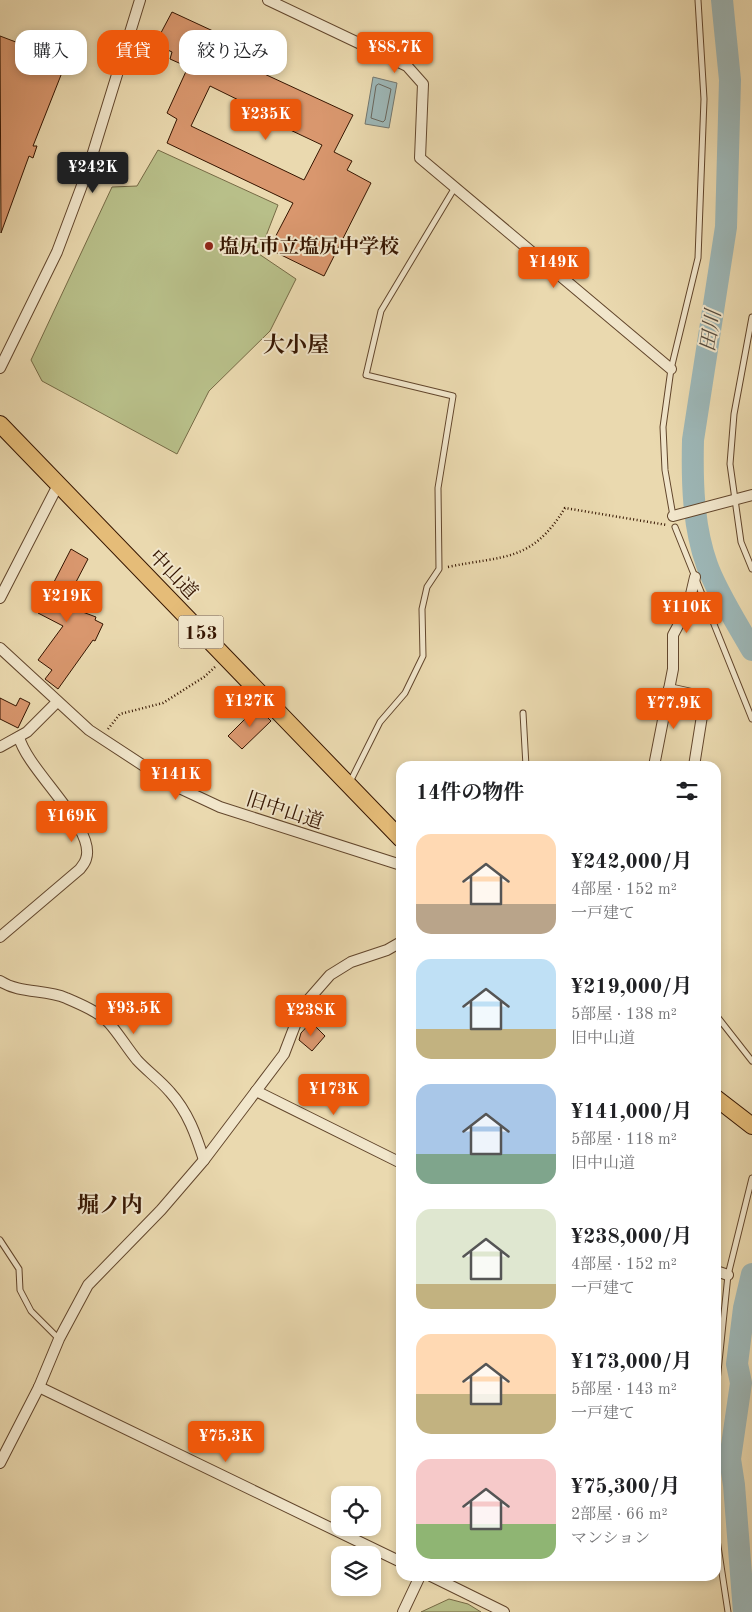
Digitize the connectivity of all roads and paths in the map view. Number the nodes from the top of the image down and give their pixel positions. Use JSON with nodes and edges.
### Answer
{"nodes":[{"id":1,"x":140,"y":0,"type":"edge"},
{"id":2,"x":268,"y":0,"type":"edge"},
{"id":3,"x":698,"y":0,"type":"edge"},
{"id":4,"x":454,"y":188,"type":"junction"},
{"id":5,"x":752,"y":317,"type":"edge"},
{"id":6,"x":0,"y":368,"type":"edge"},
{"id":7,"x":671,"y":369,"type":"junction"},
{"id":8,"x":0,"y":424,"type":"edge"},
{"id":9,"x":58,"y":485,"type":"junction"},
{"id":10,"x":752,"y":495,"type":"edge"},
{"id":11,"x":735,"y":500,"type":"junction"},
{"id":12,"x":675,"y":519,"type":"junction"},
{"id":13,"x":439,"y":569,"type":"junction"},
{"id":14,"x":752,"y":569,"type":"edge"},
{"id":15,"x":695,"y":578,"type":"junction"},
{"id":16,"x":0,"y":598,"type":"edge"},
{"id":17,"x":0,"y":648,"type":"edge"},
{"id":18,"x":226,"y":658,"type":"junction"},
{"id":19,"x":669,"y":689,"type":"junction"},
{"id":20,"x":57,"y":702,"type":"junction"},
{"id":21,"x":523,"y":713,"type":"dead end"},
{"id":22,"x":752,"y":719,"type":"edge"},
{"id":23,"x":19,"y":737,"type":"junction"},
{"id":24,"x":101,"y":738,"type":"junction"},
{"id":25,"x":0,"y":747,"type":"edge"},
{"id":26,"x":526,"y":761,"type":"edge"},
{"id":27,"x":655,"y":761,"type":"edge"},
{"id":28,"x":695,"y":761,"type":"edge"},
{"id":29,"x":349,"y":784,"type":"junction"},
{"id":30,"x":396,"y":834,"type":"edge"},
{"id":31,"x":396,"y":863,"type":"edge"},
{"id":32,"x":0,"y":937,"type":"edge"},
{"id":33,"x":396,"y":945,"type":"edge"},
{"id":34,"x":0,"y":981,"type":"edge"},
{"id":35,"x":721,"y":1021,"type":"edge"},
{"id":36,"x":752,"y":1061,"type":"edge"},
{"id":37,"x":256,"y":1091,"type":"junction"},
{"id":38,"x":721,"y":1102,"type":"edge"},
{"id":39,"x":752,"y":1126,"type":"edge"},
{"id":40,"x":204,"y":1160,"type":"junction"},
{"id":41,"x":396,"y":1161,"type":"edge"},
{"id":42,"x":752,"y":1178,"type":"edge"},
{"id":43,"x":0,"y":1240,"type":"edge"},
{"id":44,"x":721,"y":1273,"type":"edge"},
{"id":45,"x":728,"y":1275,"type":"junction"},
{"id":46,"x":59,"y":1339,"type":"junction"},
{"id":47,"x":721,"y":1343,"type":"edge"},
{"id":48,"x":39,"y":1387,"type":"junction"},
{"id":49,"x":0,"y":1462,"type":"edge"},
{"id":50,"x":396,"y":1560,"type":"edge"},
{"id":51,"x":721,"y":1566,"type":"edge"},
{"id":52,"x":418,"y":1581,"type":"edge"},
{"id":53,"x":441,"y":1581,"type":"edge"},
{"id":54,"x":403,"y":1612,"type":"edge"},
{"id":55,"x":504,"y":1612,"type":"edge"},
{"id":56,"x":728,"y":1612,"type":"edge"}],
"edges":[{"from":1,"to":6,"type":"street"},
{"from":2,"to":4,"type":"street"},
{"from":3,"to":7,"type":"lane"},
{"from":4,"to":7,"type":"street"},
{"from":4,"to":13,"type":"lane"},
{"from":5,"to":11,"type":"lane"},
{"from":7,"to":12,"type":"lane"},
{"from":8,"to":9,"type":"highway","name":"中山道","number":"153"},
{"from":9,"to":16,"type":"street"},
{"from":9,"to":18,"type":"highway","name":"中山道","number":"153"},
{"from":10,"to":11,"type":"street"},
{"from":11,"to":12,"type":"street"},
{"from":11,"to":14,"type":"lane"},
{"from":12,"to":13,"type":"path"},
{"from":12,"to":15,"type":"lane"},
{"from":13,"to":29,"type":"lane"},
{"from":15,"to":19,"type":"street"},
{"from":15,"to":22,"type":"lane"},
{"from":17,"to":20,"type":"street","name":"旧中山道"},
{"from":18,"to":24,"type":"path"},
{"from":18,"to":29,"type":"highway","name":"中山道","number":"153"},
{"from":19,"to":27,"type":"street"},
{"from":19,"to":28,"type":"street"},
{"from":20,"to":23,"type":"street"},
{"from":20,"to":24,"type":"street","name":"旧中山道"},
{"from":21,"to":26,"type":"lane"},
{"from":23,"to":25,"type":"street"},
{"from":23,"to":32,"type":"street"},
{"from":24,"to":31,"type":"street","name":"旧中山道"},
{"from":29,"to":30,"type":"highway","name":"中山道","number":"153"},
{"from":33,"to":37,"type":"street"},
{"from":34,"to":40,"type":"street"},
{"from":35,"to":36,"type":"lane"},
{"from":37,"to":40,"type":"street"},
{"from":37,"to":41,"type":"street"},
{"from":38,"to":39,"type":"highway"},
{"from":40,"to":46,"type":"street"},
{"from":42,"to":45,"type":"lane"},
{"from":43,"to":46,"type":"lane"},
{"from":44,"to":45,"type":"street"},
{"from":45,"to":47,"type":"lane"},
{"from":46,"to":48,"type":"street"},
{"from":48,"to":49,"type":"street"},
{"from":48,"to":50,"type":"street"},
{"from":51,"to":56,"type":"lane"},
{"from":52,"to":54,"type":"street"},
{"from":53,"to":55,"type":"street"}]}
